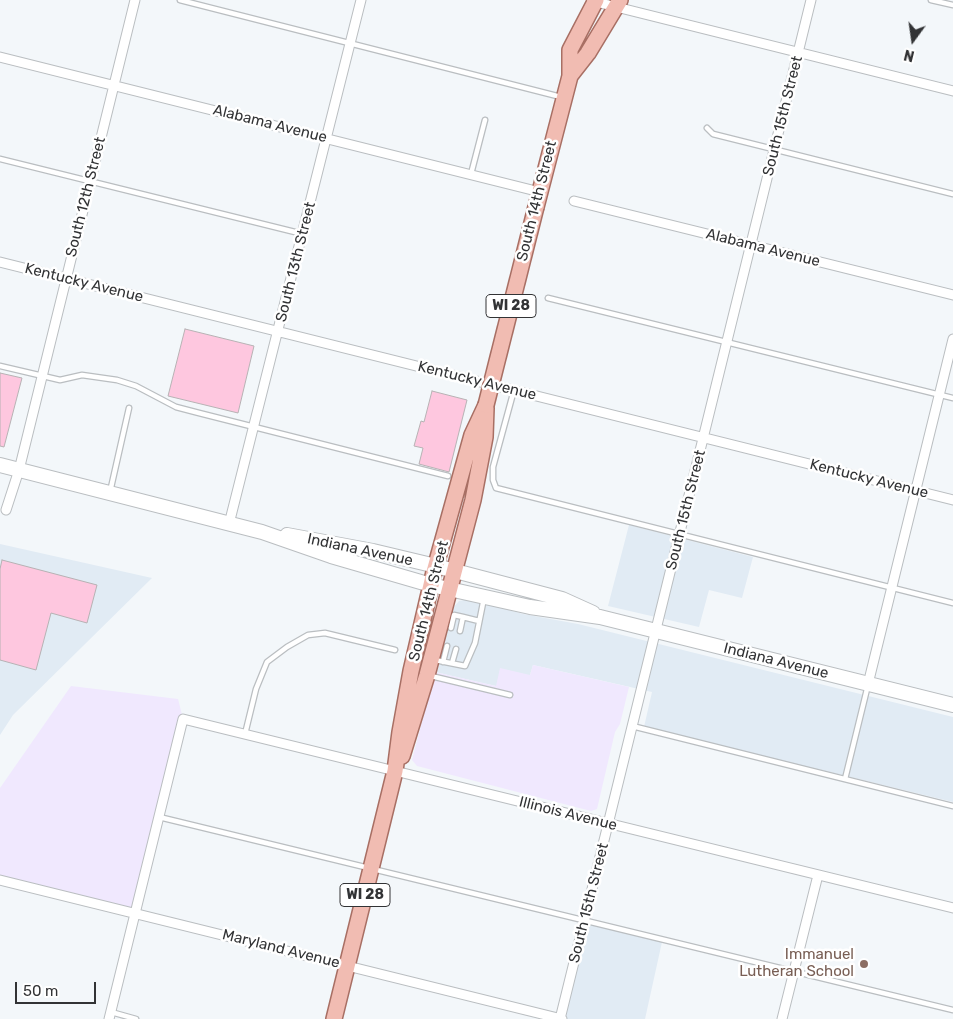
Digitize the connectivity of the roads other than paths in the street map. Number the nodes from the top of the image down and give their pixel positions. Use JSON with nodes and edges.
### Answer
{"nodes":[{"id":1,"x":135,"y":0,"type":"edge"},
{"id":2,"x":180,"y":0,"type":"edge"},
{"id":3,"x":361,"y":0,"type":"edge"},
{"id":4,"x":811,"y":0,"type":"edge"},
{"id":5,"x":931,"y":0,"type":"edge"},
{"id":6,"x":593,"y":1,"type":"edge"},
{"id":7,"x":618,"y":4,"type":"edge"},
{"id":8,"x":953,"y":5,"type":"edge"},
{"id":9,"x":350,"y":43,"type":"junction"},
{"id":10,"x":798,"y":53,"type":"junction"},
{"id":11,"x":0,"y":57,"type":"edge"},
{"id":12,"x":570,"y":76,"type":"junction"},
{"id":13,"x":113,"y":85,"type":"junction"},
{"id":14,"x":953,"y":91,"type":"edge"},
{"id":15,"x":564,"y":98,"type":"junction"},
{"id":16,"x":485,"y":120,"type":"dead end"},
{"id":17,"x":707,"y":128,"type":"dead end"},
{"id":18,"x":326,"y":138,"type":"junction"},
{"id":19,"x":774,"y":150,"type":"junction"},
{"id":20,"x":0,"y":159,"type":"edge"},
{"id":21,"x":471,"y":174,"type":"junction"},
{"id":22,"x":90,"y":182,"type":"junction"},
{"id":23,"x":540,"y":192,"type":"junction"},
{"id":24,"x":953,"y":194,"type":"edge"},
{"id":25,"x":574,"y":201,"type":"dead end"},
{"id":26,"x":303,"y":234,"type":"junction"},
{"id":27,"x":751,"y":245,"type":"junction"},
{"id":28,"x":0,"y":262,"type":"edge"},
{"id":29,"x":66,"y":278,"type":"junction"},
{"id":30,"x":953,"y":295,"type":"edge"},
{"id":31,"x":548,"y":298,"type":"dead end"},
{"id":32,"x":278,"y":332,"type":"junction"},
{"id":33,"x":953,"y":339,"type":"edge"},
{"id":34,"x":727,"y":342,"type":"junction"},
{"id":35,"x":0,"y":366,"type":"edge"},
{"id":36,"x":42,"y":377,"type":"junction"},
{"id":37,"x":514,"y":390,"type":"junction"},
{"id":38,"x":939,"y":395,"type":"junction"},
{"id":39,"x":953,"y":398,"type":"edge"},
{"id":40,"x":486,"y":405,"type":"junction"},
{"id":41,"x":129,"y":408,"type":"dead end"},
{"id":42,"x":254,"y":428,"type":"junction"},
{"id":43,"x":703,"y":438,"type":"junction"},
{"id":44,"x":0,"y":465,"type":"edge"},
{"id":45,"x":19,"y":470,"type":"junction"},
{"id":46,"x":448,"y":476,"type":"dead end"},
{"id":47,"x":916,"y":491,"type":"junction"},
{"id":48,"x":110,"y":493,"type":"junction"},
{"id":49,"x":953,"y":500,"type":"edge"},
{"id":50,"x":6,"y":510,"type":"dead end"},
{"id":51,"x":229,"y":524,"type":"junction"},
{"id":52,"x":262,"y":532,"type":"junction"},
{"id":53,"x":680,"y":534,"type":"junction"},
{"id":54,"x":436,"y":566,"type":"junction"},
{"id":55,"x":454,"y":572,"type":"junction"},
{"id":56,"x":431,"y":585,"type":"junction"},
{"id":57,"x":892,"y":588,"type":"junction"},
{"id":58,"x":449,"y":590,"type":"junction"},
{"id":59,"x":484,"y":597,"type":"junction"},
{"id":60,"x":953,"y":603,"type":"edge"},
{"id":61,"x":463,"y":617,"type":"junction"},
{"id":62,"x":600,"y":617,"type":"junction"},
{"id":63,"x":479,"y":621,"type":"junction"},
{"id":64,"x":451,"y":628,"type":"dead end"},
{"id":65,"x":460,"y":631,"type":"dead end"},
{"id":66,"x":656,"y":632,"type":"junction"},
{"id":67,"x":447,"y":646,"type":"dead end"},
{"id":68,"x":456,"y":649,"type":"dead end"},
{"id":69,"x":395,"y":650,"type":"dead end"},
{"id":70,"x":437,"y":660,"type":"junction"},
{"id":71,"x":452,"y":663,"type":"junction"},
{"id":72,"x":427,"y":675,"type":"junction"},
{"id":73,"x":868,"y":684,"type":"junction"},
{"id":74,"x":510,"y":695,"type":"dead end"},
{"id":75,"x":953,"y":705,"type":"edge"},
{"id":76,"x":632,"y":726,"type":"junction"},
{"id":77,"x":245,"y":734,"type":"junction"},
{"id":78,"x":395,"y":771,"type":"junction"},
{"id":79,"x":845,"y":779,"type":"junction"},
{"id":80,"x":953,"y":806,"type":"edge"},
{"id":81,"x":159,"y":817,"type":"junction"},
{"id":82,"x":608,"y":824,"type":"junction"},
{"id":83,"x":371,"y":869,"type":"junction"},
{"id":84,"x":818,"y":875,"type":"junction"},
{"id":85,"x":0,"y":880,"type":"edge"},
{"id":86,"x":953,"y":908,"type":"edge"},
{"id":87,"x":135,"y":913,"type":"junction"},
{"id":88,"x":584,"y":922,"type":"junction"},
{"id":89,"x":348,"y":966,"type":"junction"},
{"id":90,"x":794,"y":971,"type":"junction"},
{"id":91,"x":953,"y":1010,"type":"edge"},
{"id":92,"x":110,"y":1016,"type":"edge"},
{"id":93,"x":136,"y":1019,"type":"edge"},
{"id":94,"x":334,"y":1019,"type":"edge"},
{"id":95,"x":561,"y":1019,"type":"edge"},
{"id":96,"x":782,"y":1019,"type":"edge"}],
"edges":[{"from":1,"to":13,"type":"street","name":"South 12th Street"},
{"from":2,"to":9,"type":"lane"},
{"from":3,"to":9,"type":"street","name":"South 13th Street"},
{"from":4,"to":10,"type":"street","name":"South 15th Street"},
{"from":5,"to":8,"type":"lane"},
{"from":6,"to":7,"type":"street"},
{"from":6,"to":12,"type":"main road","name":"South 14th Street","number":"WI 28"},
{"from":7,"to":10,"type":"street"},
{"from":7,"to":12,"type":"main road","number":"WI 28"},
{"from":9,"to":15,"type":"lane"},
{"from":9,"to":18,"type":"street","name":"South 13th Street"},
{"from":10,"to":14,"type":"street"},
{"from":10,"to":19,"type":"street","name":"South 15th Street"},
{"from":11,"to":13,"type":"street","name":"Alabama Avenue"},
{"from":12,"to":15,"type":"main road","name":"South 14th Street","number":"WI 28"},
{"from":13,"to":18,"type":"street","name":"Alabama Avenue"},
{"from":13,"to":22,"type":"street","name":"South 12th Street"},
{"from":15,"to":23,"type":"main road","name":"South 14th Street","number":"WI 28"},
{"from":16,"to":21,"type":"lane"},
{"from":17,"to":19,"type":"lane"},
{"from":18,"to":21,"type":"street","name":"Alabama Avenue"},
{"from":18,"to":26,"type":"street","name":"South 13th Street"},
{"from":19,"to":24,"type":"lane"},
{"from":19,"to":27,"type":"street","name":"South 15th Street"},
{"from":20,"to":22,"type":"lane"},
{"from":21,"to":23,"type":"street","name":"Alabama Avenue"},
{"from":22,"to":26,"type":"lane"},
{"from":22,"to":29,"type":"street","name":"South 12th Street"},
{"from":23,"to":40,"type":"main road","name":"South 14th Street","number":"WI 28","bridge":true},
{"from":25,"to":27,"type":"street","name":"Alabama Avenue"},
{"from":26,"to":32,"type":"street","name":"South 13th Street"},
{"from":27,"to":30,"type":"street","name":"Alabama Avenue"},
{"from":27,"to":34,"type":"street","name":"South 15th Street"},
{"from":28,"to":29,"type":"street","name":"Kentucky Avenue"},
{"from":29,"to":32,"type":"street","name":"Kentucky Avenue"},
{"from":29,"to":36,"type":"street","name":"South 12th Street"},
{"from":31,"to":34,"type":"lane"},
{"from":32,"to":37,"type":"street","name":"Kentucky Avenue"},
{"from":32,"to":42,"type":"street","name":"South 13th Street"},
{"from":33,"to":38,"type":"street"},
{"from":34,"to":38,"type":"lane"},
{"from":34,"to":43,"type":"street","name":"South 15th Street"},
{"from":35,"to":36,"type":"lane"},
{"from":36,"to":42,"type":"lane"},
{"from":36,"to":45,"type":"street","name":"South 12th Street"},
{"from":37,"to":43,"type":"street","name":"Kentucky Avenue"},
{"from":37,"to":53,"type":"lane"},
{"from":38,"to":39,"type":"lane"},
{"from":38,"to":47,"type":"street"},
{"from":40,"to":54,"type":"main road","name":"South 14th Street","number":"WI 28"},
{"from":40,"to":55,"type":"main road","name":"South 14th Street","number":"WI 28"},
{"from":41,"to":48,"type":"lane"},
{"from":42,"to":46,"type":"lane"},
{"from":42,"to":51,"type":"street","name":"South 13th Street"},
{"from":43,"to":47,"type":"street","name":"Kentucky Avenue"},
{"from":43,"to":53,"type":"street","name":"South 15th Street"},
{"from":44,"to":45,"type":"main road","name":"Indiana Avenue"},
{"from":45,"to":48,"type":"main road","name":"Indiana Avenue"},
{"from":45,"to":50,"type":"street","name":"South 12th Street"},
{"from":47,"to":49,"type":"street","name":"Kentucky Avenue"},
{"from":47,"to":57,"type":"street"},
{"from":48,"to":51,"type":"main road","name":"Indiana Avenue"},
{"from":51,"to":52,"type":"main road","name":"Indiana Avenue"},
{"from":52,"to":54,"type":"main road","name":"Indiana Avenue"},
{"from":52,"to":56,"type":"main road","name":"Indiana Avenue"},
{"from":53,"to":57,"type":"lane"},
{"from":53,"to":66,"type":"street","name":"South 15th Street"},
{"from":54,"to":55,"type":"main road","name":"Indiana Avenue"},
{"from":54,"to":56,"type":"main road","name":"South 14th Street","number":"WI 28"},
{"from":55,"to":58,"type":"main road","name":"South 14th Street","number":"WI 28"},
{"from":55,"to":62,"type":"main road","name":"Indiana Avenue"},
{"from":56,"to":58,"type":"main road","name":"Indiana Avenue"},
{"from":56,"to":78,"type":"main road","name":"South 14th Street","number":"WI 28"},
{"from":57,"to":60,"type":"lane"},
{"from":57,"to":73,"type":"street"},
{"from":58,"to":59,"type":"main road","name":"Indiana Avenue"},
{"from":58,"to":70,"type":"main road","name":"South 14th Street","number":"WI 28"},
{"from":59,"to":62,"type":"main road","name":"Indiana Avenue"},
{"from":59,"to":63,"type":"lane"},
{"from":61,"to":63,"type":"lane"},
{"from":61,"to":64,"type":"lane"},
{"from":61,"to":65,"type":"lane"},
{"from":62,"to":66,"type":"main road","name":"Indiana Avenue"},
{"from":63,"to":71,"type":"lane"},
{"from":66,"to":73,"type":"main road","name":"Indiana Avenue"},
{"from":66,"to":76,"type":"street","name":"South 15th Street"},
{"from":67,"to":70,"type":"lane"},
{"from":68,"to":71,"type":"lane"},
{"from":69,"to":77,"type":"lane"},
{"from":70,"to":71,"type":"lane"},
{"from":70,"to":72,"type":"main road","name":"South 14th Street","number":"WI 28"},
{"from":72,"to":74,"type":"lane"},
{"from":72,"to":78,"type":"main road","name":"South 14th Street","number":"WI 28"},
{"from":73,"to":75,"type":"main road","name":"Indiana Avenue"},
{"from":73,"to":79,"type":"lane"},
{"from":76,"to":79,"type":"lane"},
{"from":76,"to":82,"type":"street","name":"South 15th Street"},
{"from":77,"to":78,"type":"street","name":"Illinois Avenue"},
{"from":77,"to":81,"type":"street","name":"Illinois Avenue"},
{"from":78,"to":82,"type":"street","name":"Illinois Avenue"},
{"from":78,"to":83,"type":"main road","name":"South 14th Street","number":"WI 28"},
{"from":79,"to":80,"type":"lane"},
{"from":81,"to":83,"type":"lane"},
{"from":81,"to":87,"type":"street"},
{"from":82,"to":84,"type":"street","name":"Illinois Avenue"},
{"from":82,"to":88,"type":"street","name":"South 15th Street"},
{"from":83,"to":88,"type":"lane"},
{"from":83,"to":89,"type":"main road","name":"South 14th Street","number":"WI 28"},
{"from":84,"to":86,"type":"street","name":"Illinois Avenue"},
{"from":84,"to":90,"type":"street"},
{"from":85,"to":87,"type":"street","name":"Maryland Avenue"},
{"from":87,"to":89,"type":"street","name":"Maryland Avenue"},
{"from":87,"to":92,"type":"street"},
{"from":88,"to":90,"type":"lane"},
{"from":88,"to":95,"type":"street","name":"South 15th Street"},
{"from":89,"to":94,"type":"main road","name":"South 14th Street","number":"WI 28"},
{"from":89,"to":95,"type":"street","name":"Maryland Avenue"},
{"from":90,"to":91,"type":"lane"},
{"from":90,"to":96,"type":"street"},
{"from":92,"to":93,"type":"lane"}]}
